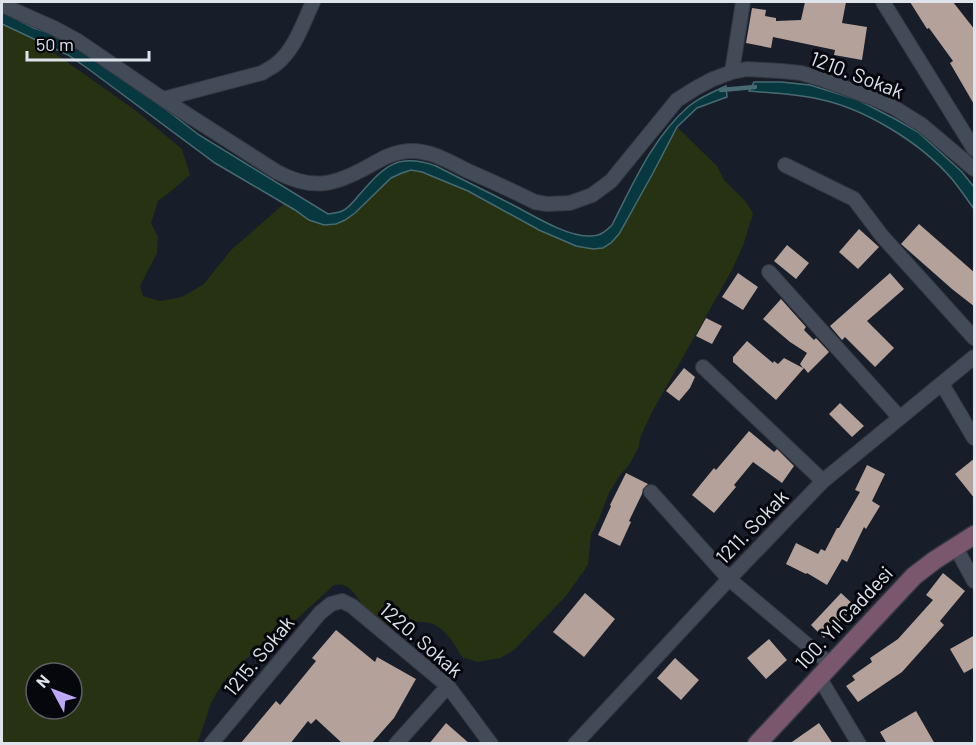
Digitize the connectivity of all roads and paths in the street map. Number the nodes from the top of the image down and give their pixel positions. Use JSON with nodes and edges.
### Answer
{"nodes":[{"id":1,"x":313,"y":2,"type":"edge"},
{"id":2,"x":743,"y":2,"type":"edge"},
{"id":3,"x":883,"y":2,"type":"edge"},
{"id":4,"x":2,"y":5,"type":"edge"},
{"id":5,"x":732,"y":72,"type":"junction"},
{"id":6,"x":164,"y":99,"type":"junction"},
{"id":7,"x":975,"y":149,"type":"edge"},
{"id":8,"x":785,"y":165,"type":"dead end"},
{"id":9,"x":975,"y":169,"type":"edge"},
{"id":10,"x":769,"y":272,"type":"dead end"},
{"id":11,"x":975,"y":338,"type":"edge"},
{"id":12,"x":975,"y":357,"type":"edge"},
{"id":13,"x":703,"y":366,"type":"dead end"},
{"id":14,"x":942,"y":384,"type":"junction"},
{"id":15,"x":900,"y":418,"type":"junction"},
{"id":16,"x":975,"y":438,"type":"edge"},
{"id":17,"x":823,"y":481,"type":"junction"},
{"id":18,"x":651,"y":492,"type":"dead end"},
{"id":19,"x":975,"y":535,"type":"edge"},
{"id":20,"x":955,"y":546,"type":"junction"},
{"id":21,"x":729,"y":579,"type":"junction"},
{"id":22,"x":975,"y":581,"type":"edge"},
{"id":23,"x":342,"y":600,"type":"joint"},
{"id":24,"x":825,"y":671,"type":"junction"},
{"id":25,"x":448,"y":686,"type":"junction"},
{"id":26,"x":211,"y":744,"type":"edge"},
{"id":27,"x":396,"y":744,"type":"edge"},
{"id":28,"x":491,"y":744,"type":"edge"},
{"id":29,"x":575,"y":744,"type":"edge"},
{"id":30,"x":757,"y":744,"type":"edge"},
{"id":31,"x":859,"y":744,"type":"edge"}],
"edges":[{"from":1,"to":6,"type":"street"},
{"from":2,"to":5,"type":"street"},
{"from":3,"to":7,"type":"street"},
{"from":4,"to":6,"type":"street","name":"1210. Sokak"},
{"from":5,"to":6,"type":"street","name":"1210. Sokak"},
{"from":5,"to":9,"type":"street","name":"1210. Sokak"},
{"from":8,"to":11,"type":"street"},
{"from":10,"to":15,"type":"street"},
{"from":12,"to":14,"type":"street","name":"1211. Sokak"},
{"from":13,"to":17,"type":"street"},
{"from":14,"to":15,"type":"street","name":"1211. Sokak"},
{"from":14,"to":16,"type":"street"},
{"from":15,"to":17,"type":"street","name":"1211. Sokak"},
{"from":17,"to":21,"type":"street","name":"1211. Sokak"},
{"from":18,"to":21,"type":"street"},
{"from":19,"to":20,"type":"street","name":"100. Yıl Caddesi"},
{"from":20,"to":22,"type":"street"},
{"from":20,"to":24,"type":"street","name":"100. Yıl Caddesi"},
{"from":21,"to":24,"type":"street"},
{"from":21,"to":29,"type":"street","name":"1211. Sokak"},
{"from":23,"to":25,"type":"street","name":"1220. Sokak"},
{"from":23,"to":26,"type":"street","name":"1215. Sokak"},
{"from":24,"to":30,"type":"street","name":"100. Yıl Caddesi"},
{"from":24,"to":31,"type":"street"},
{"from":25,"to":27,"type":"street"},
{"from":25,"to":28,"type":"street","name":"1220. Sokak"}]}
